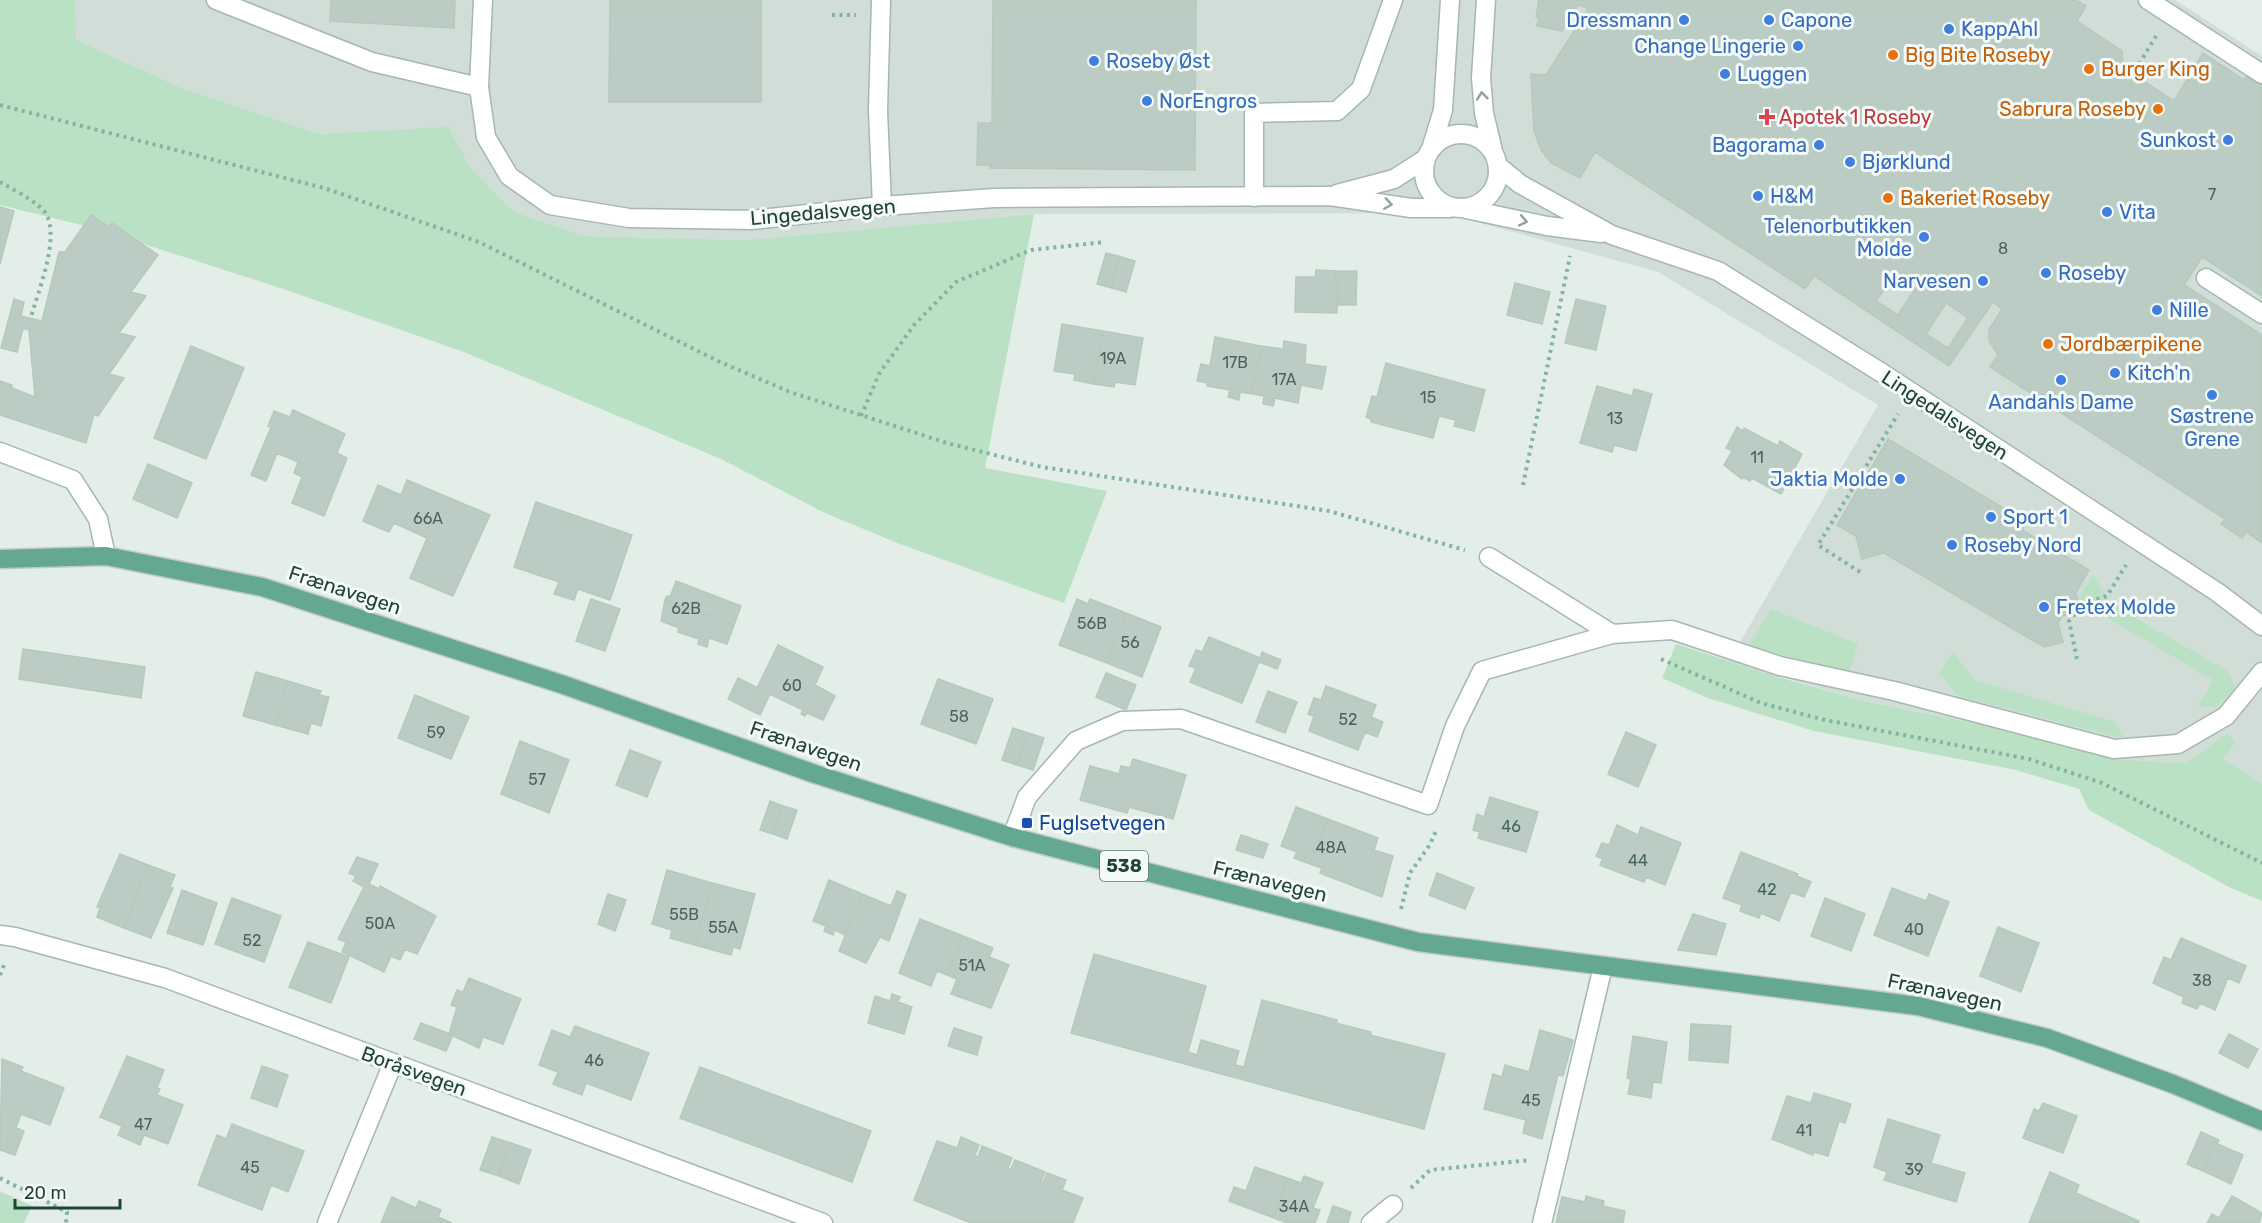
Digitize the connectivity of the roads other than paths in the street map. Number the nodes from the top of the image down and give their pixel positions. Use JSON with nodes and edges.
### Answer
{"nodes":[{"id":1,"x":216,"y":0,"type":"edge"},
{"id":2,"x":483,"y":0,"type":"edge"},
{"id":3,"x":881,"y":0,"type":"edge"},
{"id":4,"x":1393,"y":0,"type":"edge"},
{"id":5,"x":1450,"y":0,"type":"edge"},
{"id":6,"x":1485,"y":0,"type":"edge"},
{"id":7,"x":2148,"y":0,"type":"edge"},
{"id":8,"x":2262,"y":74,"type":"edge"},
{"id":9,"x":479,"y":87,"type":"junction"},
{"id":10,"x":1429,"y":152,"type":"junction"},
{"id":11,"x":1496,"y":160,"type":"junction"},
{"id":12,"x":1330,"y":196,"type":"junction"},
{"id":13,"x":1254,"y":197,"type":"junction"},
{"id":14,"x":882,"y":206,"type":"junction"},
{"id":15,"x":1458,"y":208,"type":"junction"},
{"id":16,"x":1612,"y":235,"type":"junction"},
{"id":17,"x":2206,"y":278,"type":"dead end"},
{"id":18,"x":2262,"y":314,"type":"edge"},
{"id":19,"x":0,"y":452,"type":"edge"},
{"id":20,"x":106,"y":556,"type":"junction"},
{"id":21,"x":1489,"y":557,"type":"road end"},
{"id":22,"x":0,"y":559,"type":"edge"},
{"id":23,"x":2262,"y":626,"type":"edge"},
{"id":24,"x":1612,"y":634,"type":"junction"},
{"id":25,"x":2262,"y":672,"type":"edge"},
{"id":26,"x":1012,"y":837,"type":"junction"},
{"id":27,"x":0,"y":935,"type":"edge"},
{"id":28,"x":1603,"y":966,"type":"junction"},
{"id":29,"x":393,"y":1063,"type":"junction"},
{"id":30,"x":2262,"y":1121,"type":"edge"},
{"id":31,"x":1393,"y":1205,"type":"dead end"},
{"id":32,"x":327,"y":1223,"type":"edge"},
{"id":33,"x":823,"y":1223,"type":"edge"},
{"id":34,"x":1371,"y":1223,"type":"edge"},
{"id":35,"x":1542,"y":1223,"type":"edge"}],
"edges":[{"from":1,"to":9,"type":"street"},
{"from":2,"to":9,"type":"street","name":"Lingedalsvegen"},
{"from":3,"to":14,"type":"street"},
{"from":4,"to":13,"type":"street"},
{"from":5,"to":10,"type":"street"},
{"from":11,"to":6,"type":"street","one_way":true},
{"from":7,"to":8,"type":"street"},
{"from":9,"to":14,"type":"street","name":"Lingedalsvegen"},
{"from":10,"to":11,"type":"street"},
{"from":10,"to":12,"type":"street","name":"Lingedalsvegen"},
{"from":10,"to":15,"type":"street"},
{"from":11,"to":15,"type":"street"},
{"from":11,"to":16,"type":"street","name":"Lingedalsvegen"},
{"from":12,"to":13,"type":"street","name":"Lingedalsvegen"},
{"from":12,"to":15,"type":"street","name":"Lingedalsvegen","one_way":true},
{"from":13,"to":14,"type":"street","name":"Lingedalsvegen"},
{"from":15,"to":16,"type":"street","name":"Lingedalsvegen","one_way":true},
{"from":16,"to":23,"type":"street","name":"Lingedalsvegen"},
{"from":17,"to":18,"type":"street"},
{"from":19,"to":20,"type":"street"},
{"from":20,"to":22,"type":"main road","name":"Frænavegen","number":"538"},
{"from":20,"to":26,"type":"main road","name":"Frænavegen","number":"538"},
{"from":21,"to":24,"type":"street"},
{"from":24,"to":25,"type":"street"},
{"from":24,"to":26,"type":"street"},
{"from":26,"to":28,"type":"main road","name":"Frænavegen","number":"538"},
{"from":27,"to":29,"type":"street","name":"Boråsvegen"},
{"from":28,"to":30,"type":"main road","name":"Frænavegen","number":"538"},
{"from":28,"to":35,"type":"street"},
{"from":29,"to":32,"type":"street"},
{"from":29,"to":33,"type":"street","name":"Boråsvegen"},
{"from":31,"to":34,"type":"street"}]}
